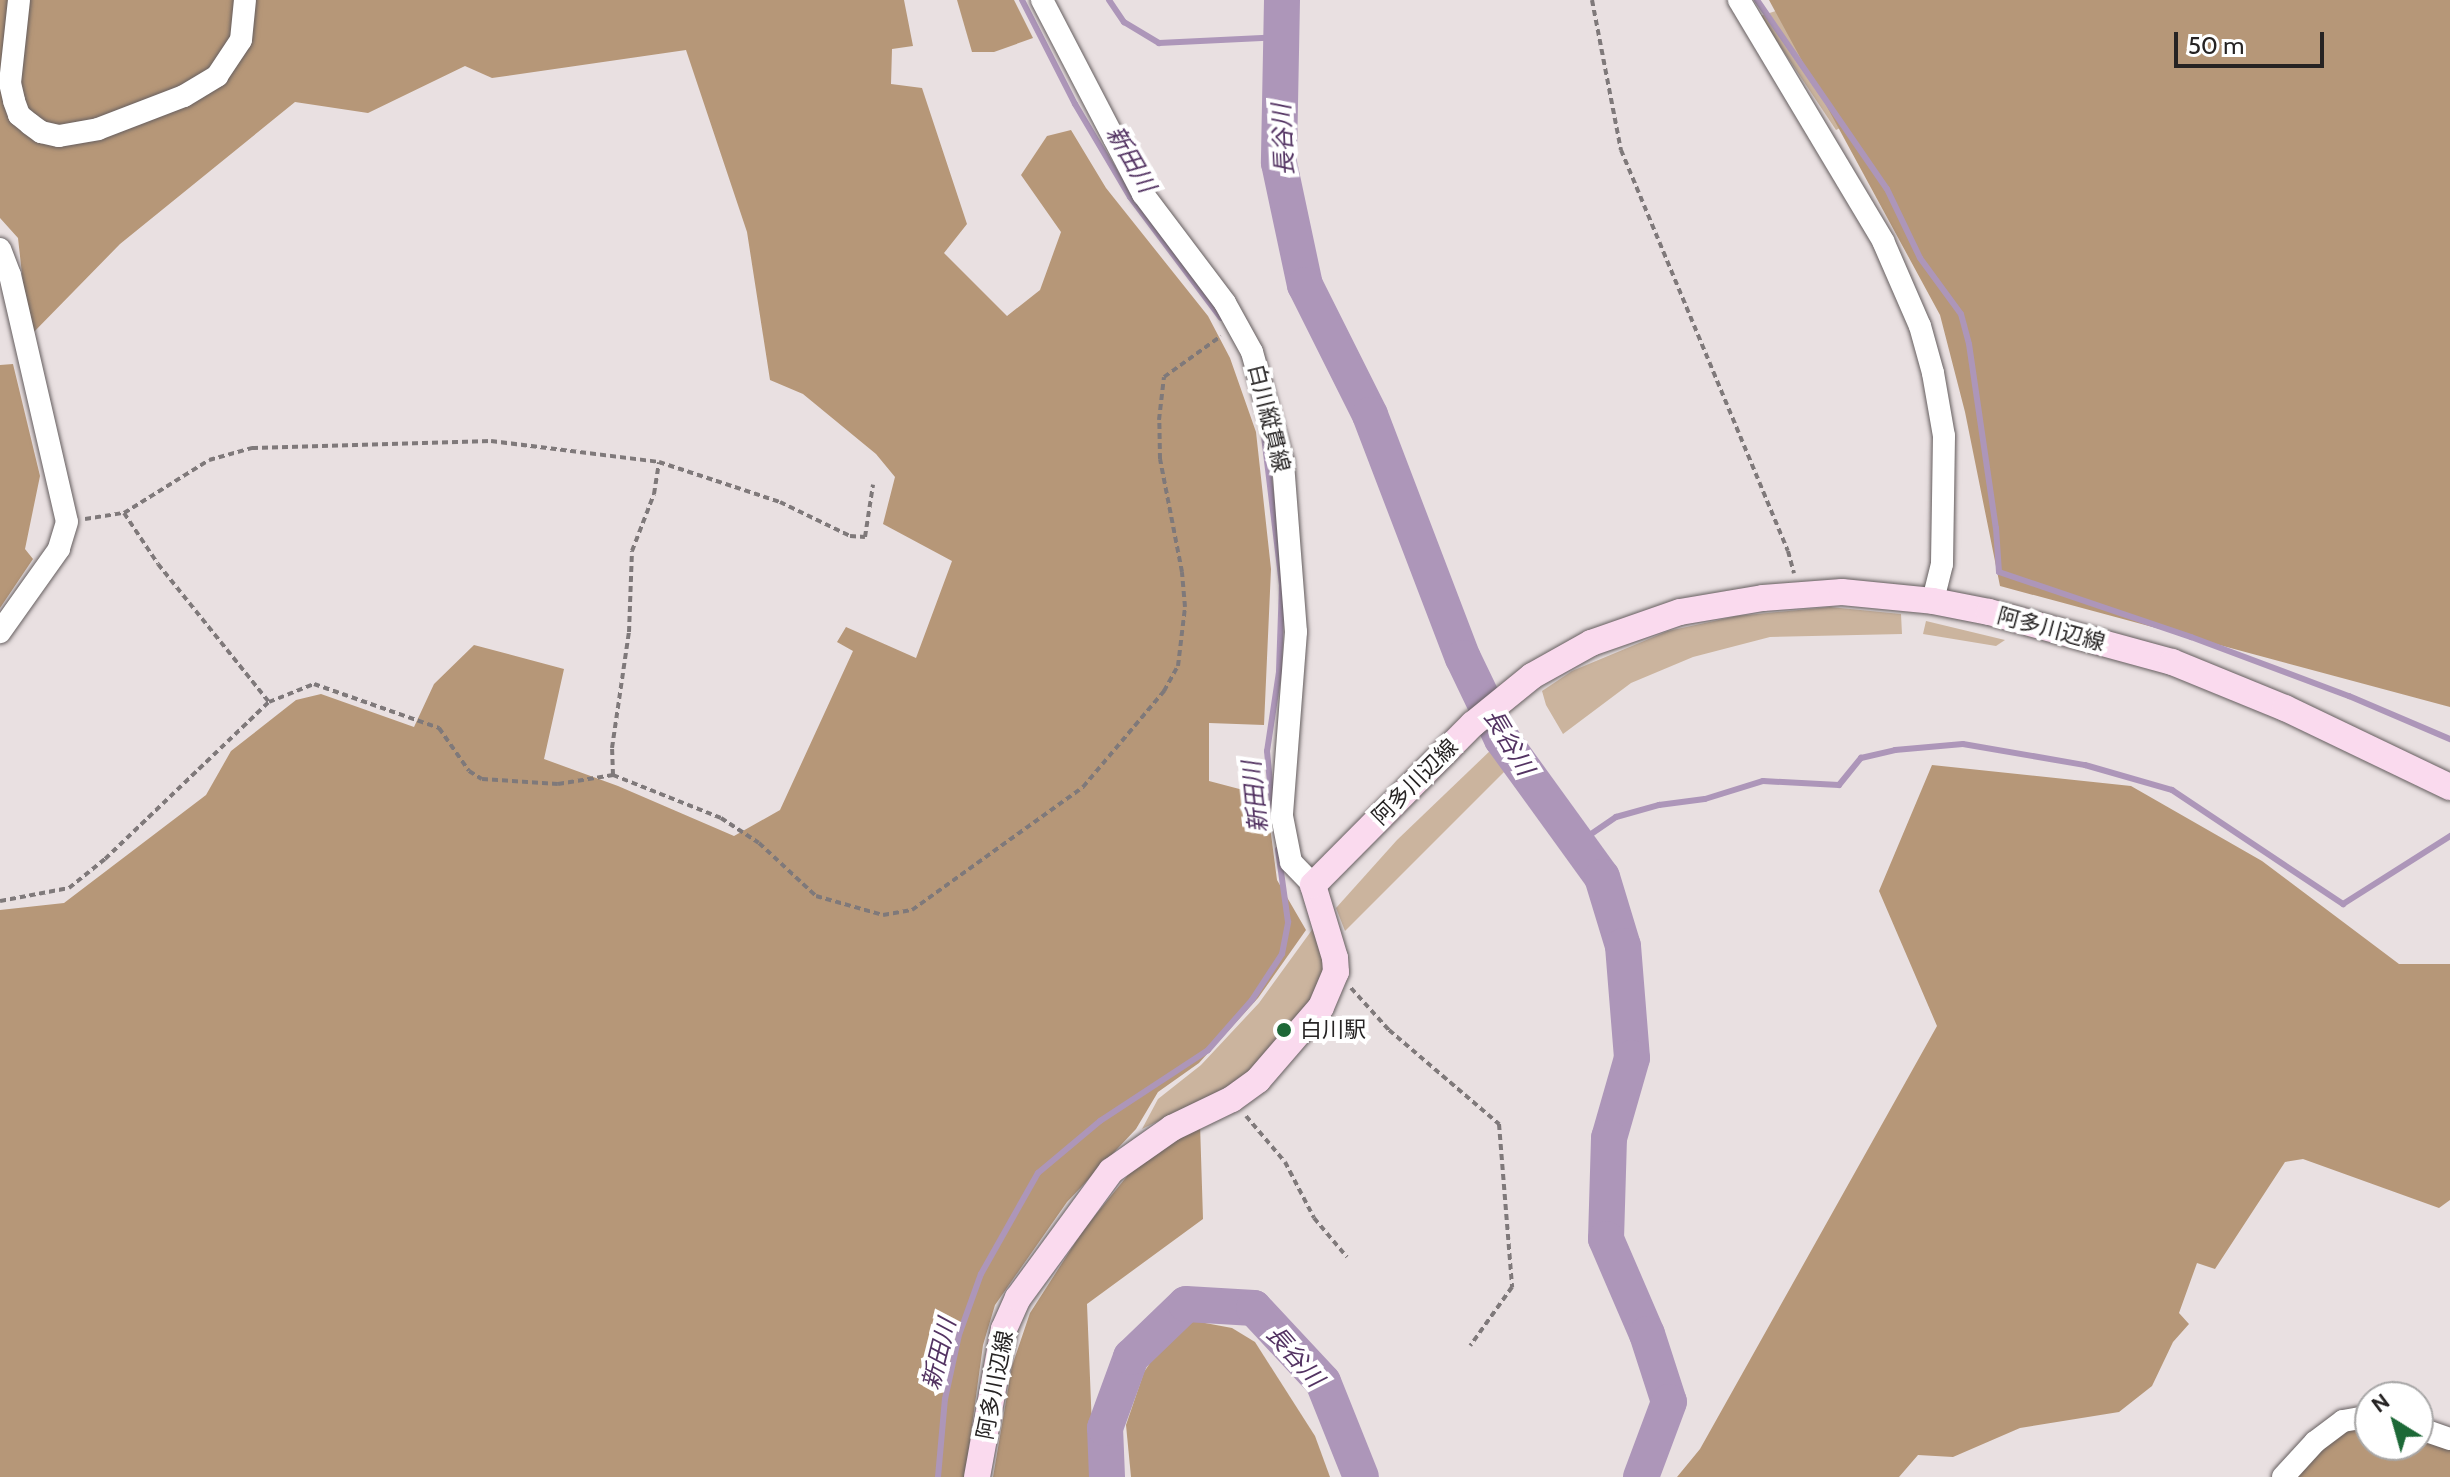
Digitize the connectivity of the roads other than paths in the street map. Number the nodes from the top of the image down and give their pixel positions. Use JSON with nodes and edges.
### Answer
{"nodes":[{"id":1,"x":19,"y":0,"type":"edge"},
{"id":2,"x":245,"y":0,"type":"edge"},
{"id":3,"x":1042,"y":0,"type":"edge"},
{"id":4,"x":1739,"y":0,"type":"edge"},
{"id":5,"x":0,"y":249,"type":"edge"},
{"id":6,"x":1933,"y":601,"type":"junction"},
{"id":7,"x":0,"y":632,"type":"edge"},
{"id":8,"x":2450,"y":787,"type":"edge"},
{"id":9,"x":1313,"y":885,"type":"junction"},
{"id":10,"x":2354,"y":1419,"type":"edge"},
{"id":11,"x":977,"y":1477,"type":"edge"},
{"id":12,"x":2283,"y":1477,"type":"edge"}],
"edges":[{"from":1,"to":2,"type":"street"},
{"from":3,"to":9,"type":"street","name":"白川縦貫線"},
{"from":4,"to":6,"type":"street"},
{"from":5,"to":7,"type":"street"},
{"from":6,"to":8,"type":"main road","name":"阿多川辺線"},
{"from":6,"to":9,"type":"main road","name":"阿多川辺線"},
{"from":9,"to":11,"type":"main road","name":"阿多川辺線"},
{"from":10,"to":12,"type":"street"}]}
